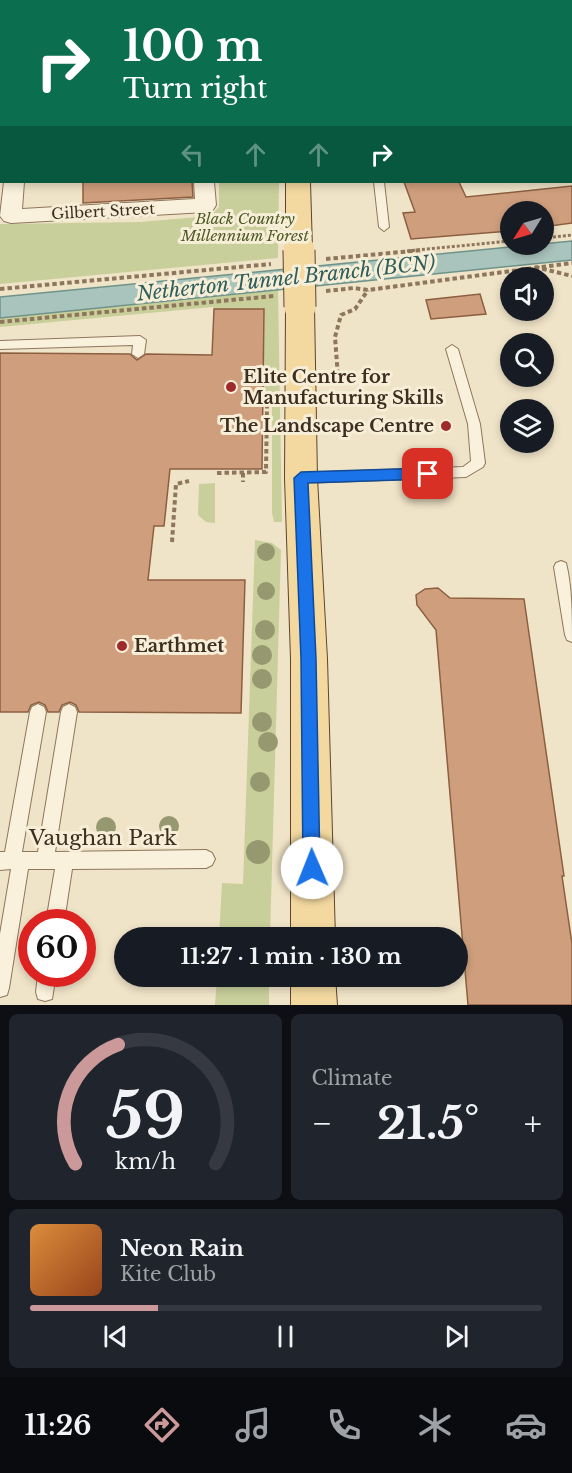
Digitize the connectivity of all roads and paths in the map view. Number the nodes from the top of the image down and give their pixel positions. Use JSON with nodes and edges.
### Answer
{"nodes":[{"id":1,"x":14,"y":183,"type":"edge"},
{"id":2,"x":204,"y":183,"type":"edge"},
{"id":3,"x":298,"y":183,"type":"edge"},
{"id":4,"x":379,"y":183,"type":"edge"},
{"id":5,"x":384,"y":227,"type":"dead end"},
{"id":6,"x":572,"y":236,"type":"edge"},
{"id":7,"x":554,"y":237,"type":"edge"},
{"id":8,"x":500,"y":242,"type":"edge"},
{"id":9,"x":309,"y":254,"type":"junction"},
{"id":10,"x":572,"y":263,"type":"edge"},
{"id":11,"x":273,"y":264,"type":"dead end"},
{"id":12,"x":532,"y":267,"type":"edge"},
{"id":13,"x":500,"y":271,"type":"edge"},
{"id":14,"x":554,"y":272,"type":"edge"},
{"id":15,"x":572,"y":276,"type":"edge"},
{"id":16,"x":0,"y":289,"type":"edge"},
{"id":17,"x":368,"y":290,"type":"junction"},
{"id":18,"x":301,"y":298,"type":"junction"},
{"id":19,"x":0,"y":322,"type":"edge"},
{"id":20,"x":0,"y":345,"type":"edge"},
{"id":21,"x":452,"y":349,"type":"dead end"},
{"id":22,"x":138,"y":354,"type":"dead end"},
{"id":23,"x":302,"y":385,"type":"junction"},
{"id":24,"x":267,"y":403,"type":"dead end"},
{"id":25,"x":217,"y":473,"type":"dead end"},
{"id":26,"x":243,"y":473,"type":"junction"},
{"id":27,"x":301,"y":478,"type":"junction"},
{"id":28,"x":189,"y":481,"type":"dead end"},
{"id":29,"x":243,"y":483,"type":"dead end"},
{"id":30,"x":172,"y":542,"type":"dead end"},
{"id":31,"x":561,"y":567,"type":"dead end"},
{"id":32,"x":572,"y":635,"type":"edge"},
{"id":33,"x":38,"y":712,"type":"dead end"},
{"id":34,"x":69,"y":712,"type":"dead end"},
{"id":35,"x":206,"y":859,"type":"dead end"},
{"id":36,"x":45,"y":860,"type":"junction"},
{"id":37,"x":65,"y":860,"type":"junction"},
{"id":38,"x":11,"y":861,"type":"edge"},
{"id":39,"x":57,"y":909,"type":"edge"},
{"id":40,"x":313,"y":927,"type":"edge"},
{"id":41,"x":313,"y":987,"type":"edge"},
{"id":42,"x":0,"y":988,"type":"edge"},
{"id":43,"x":314,"y":1005,"type":"edge"}],
"edges":[{"from":1,"to":2,"type":"street","name":"Gilbert Street"},
{"from":3,"to":9,"type":"main road"},
{"from":4,"to":5,"type":"lane"},
{"from":6,"to":7,"type":"path"},
{"from":8,"to":9,"type":"path"},
{"from":9,"to":18,"type":"main road","bridge":true},
{"from":10,"to":12,"type":"path"},
{"from":11,"to":16,"type":"path"},
{"from":13,"to":17,"type":"path"},
{"from":14,"to":15,"type":"path"},
{"from":17,"to":18,"type":"path"},
{"from":17,"to":23,"type":"path"},
{"from":18,"to":19,"type":"path"},
{"from":18,"to":23,"type":"main road"},
{"from":20,"to":22,"type":"lane"},
{"from":21,"to":27,"type":"lane"},
{"from":23,"to":27,"type":"main road"},
{"from":24,"to":26,"type":"path"},
{"from":25,"to":26,"type":"path"},
{"from":26,"to":29,"type":"path"},
{"from":27,"to":40,"type":"main road"},
{"from":28,"to":30,"type":"path"},
{"from":31,"to":32,"type":"lane"},
{"from":33,"to":38,"type":"lane"},
{"from":34,"to":36,"type":"lane"},
{"from":35,"to":37,"type":"lane","name":"Vaughan Park"},
{"from":36,"to":37,"type":"lane","name":"Vaughan Park"},
{"from":36,"to":38,"type":"lane","name":"Vaughan Park"},
{"from":37,"to":39,"type":"lane"},
{"from":38,"to":42,"type":"lane"},
{"from":41,"to":43,"type":"main road"}]}
